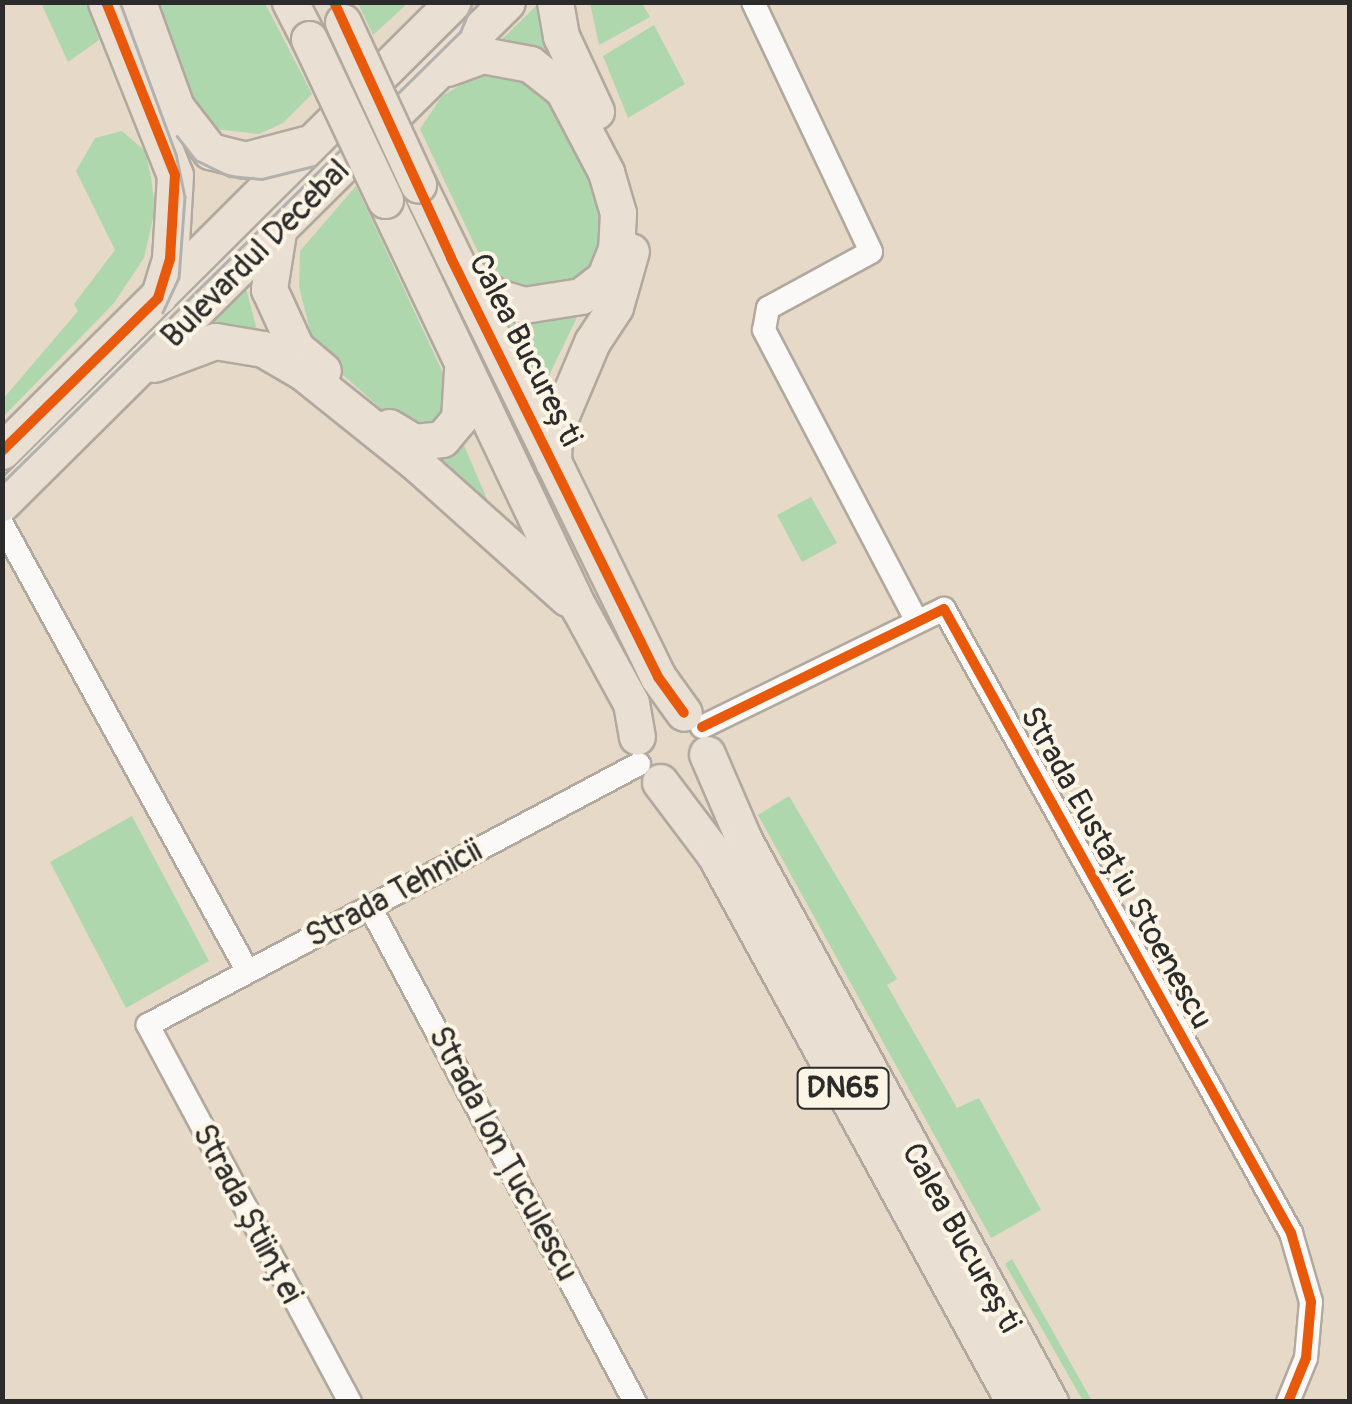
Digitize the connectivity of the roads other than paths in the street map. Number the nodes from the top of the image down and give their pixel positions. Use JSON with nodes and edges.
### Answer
{"nodes":[{"id":1,"x":106,"y":2,"type":"edge"},
{"id":2,"x":138,"y":2,"type":"edge"},
{"id":3,"x":290,"y":2,"type":"edge"},
{"id":4,"x":453,"y":2,"type":"edge"},
{"id":5,"x":508,"y":2,"type":"edge"},
{"id":6,"x":556,"y":2,"type":"edge"},
{"id":7,"x":753,"y":2,"type":"edge"},
{"id":8,"x":338,"y":12,"type":"edge"},
{"id":9,"x":429,"y":18,"type":"edge"},
{"id":10,"x":447,"y":68,"type":"junction"},
{"id":11,"x":310,"y":141,"type":"junction"},
{"id":12,"x":278,"y":230,"type":"junction"},
{"id":13,"x":450,"y":258,"type":"junction"},
{"id":14,"x":158,"y":298,"type":"junction"},
{"id":15,"x":462,"y":364,"type":"junction"},
{"id":16,"x":140,"y":369,"type":"junction"},
{"id":17,"x":2,"y":451,"type":"edge"},
{"id":18,"x":553,"y":462,"type":"junction"},
{"id":19,"x":2,"y":503,"type":"edge"},
{"id":20,"x":2,"y":524,"type":"edge"},
{"id":21,"x":579,"y":608,"type":"junction"},
{"id":22,"x":915,"y":618,"type":"junction"},
{"id":23,"x":698,"y":731,"type":"junction"},
{"id":24,"x":645,"y":760,"type":"junction"},
{"id":25,"x":370,"y":907,"type":"junction"},
{"id":26,"x":248,"y":972,"type":"junction"},
{"id":27,"x":148,"y":1024,"type":"joint"},
{"id":28,"x":350,"y":1402,"type":"edge"},
{"id":29,"x":635,"y":1402,"type":"edge"},
{"id":30,"x":1014,"y":1402,"type":"edge"},
{"id":31,"x":1050,"y":1402,"type":"edge"},
{"id":32,"x":1288,"y":1402,"type":"edge"}],
"edges":[{"from":1,"to":14,"type":"main road"},
{"from":2,"to":11,"type":"main road"},
{"from":3,"to":15,"type":"main road","name":"Calea București","number":"DN65","bridge":true},
{"from":4,"to":9,"type":"main road","name":"Bulevardul Decebal"},
{"from":5,"to":10,"type":"main road","name":"Bulevardul Decebal"},
{"from":6,"to":18,"type":"main road"},
{"from":7,"to":22,"type":"street"},
{"from":8,"to":13,"type":"main road","name":"Calea București","bridge":true},
{"from":9,"to":11,"type":"main road","name":"Bulevardul Decebal"},
{"from":10,"to":12,"type":"main road","name":"Bulevardul Decebal"},
{"from":10,"to":13,"type":"main road"},
{"from":11,"to":14,"type":"main road","name":"Bulevardul Decebal"},
{"from":12,"to":15,"type":"main road"},
{"from":12,"to":16,"type":"main road","name":"Bulevardul Decebal"},
{"from":13,"to":18,"type":"main road","name":"Calea București","number":"DN65"},
{"from":14,"to":17,"type":"main road","name":"Bulevardul Decebal"},
{"from":15,"to":21,"type":"main road","name":"Calea București","number":"DN65"},
{"from":16,"to":19,"type":"main road","name":"Bulevardul Decebal"},
{"from":16,"to":21,"type":"main road"},
{"from":18,"to":23,"type":"main road","name":"Calea București","number":"DN65"},
{"from":20,"to":26,"type":"street"},
{"from":21,"to":24,"type":"main road","name":"Calea București","number":"DN65"},
{"from":22,"to":23,"type":"street"},
{"from":22,"to":32,"type":"street","name":"Strada Eustațiu Stoenescu"},
{"from":23,"to":24,"type":"main road"},
{"from":23,"to":24,"type":"main road"},
{"from":23,"to":31,"type":"main road","name":"Calea București","number":"DN65"},
{"from":24,"to":25,"type":"street","name":"Strada Tehnicii"},
{"from":24,"to":30,"type":"main road","name":"Calea București","number":"DN65"},
{"from":25,"to":26,"type":"street","name":"Strada Tehnicii"},
{"from":25,"to":29,"type":"street","name":"Strada Ion Țuculescu"},
{"from":26,"to":27,"type":"street","name":"Strada Tehnicii"},
{"from":27,"to":28,"type":"street","name":"Strada Științei"}]}
